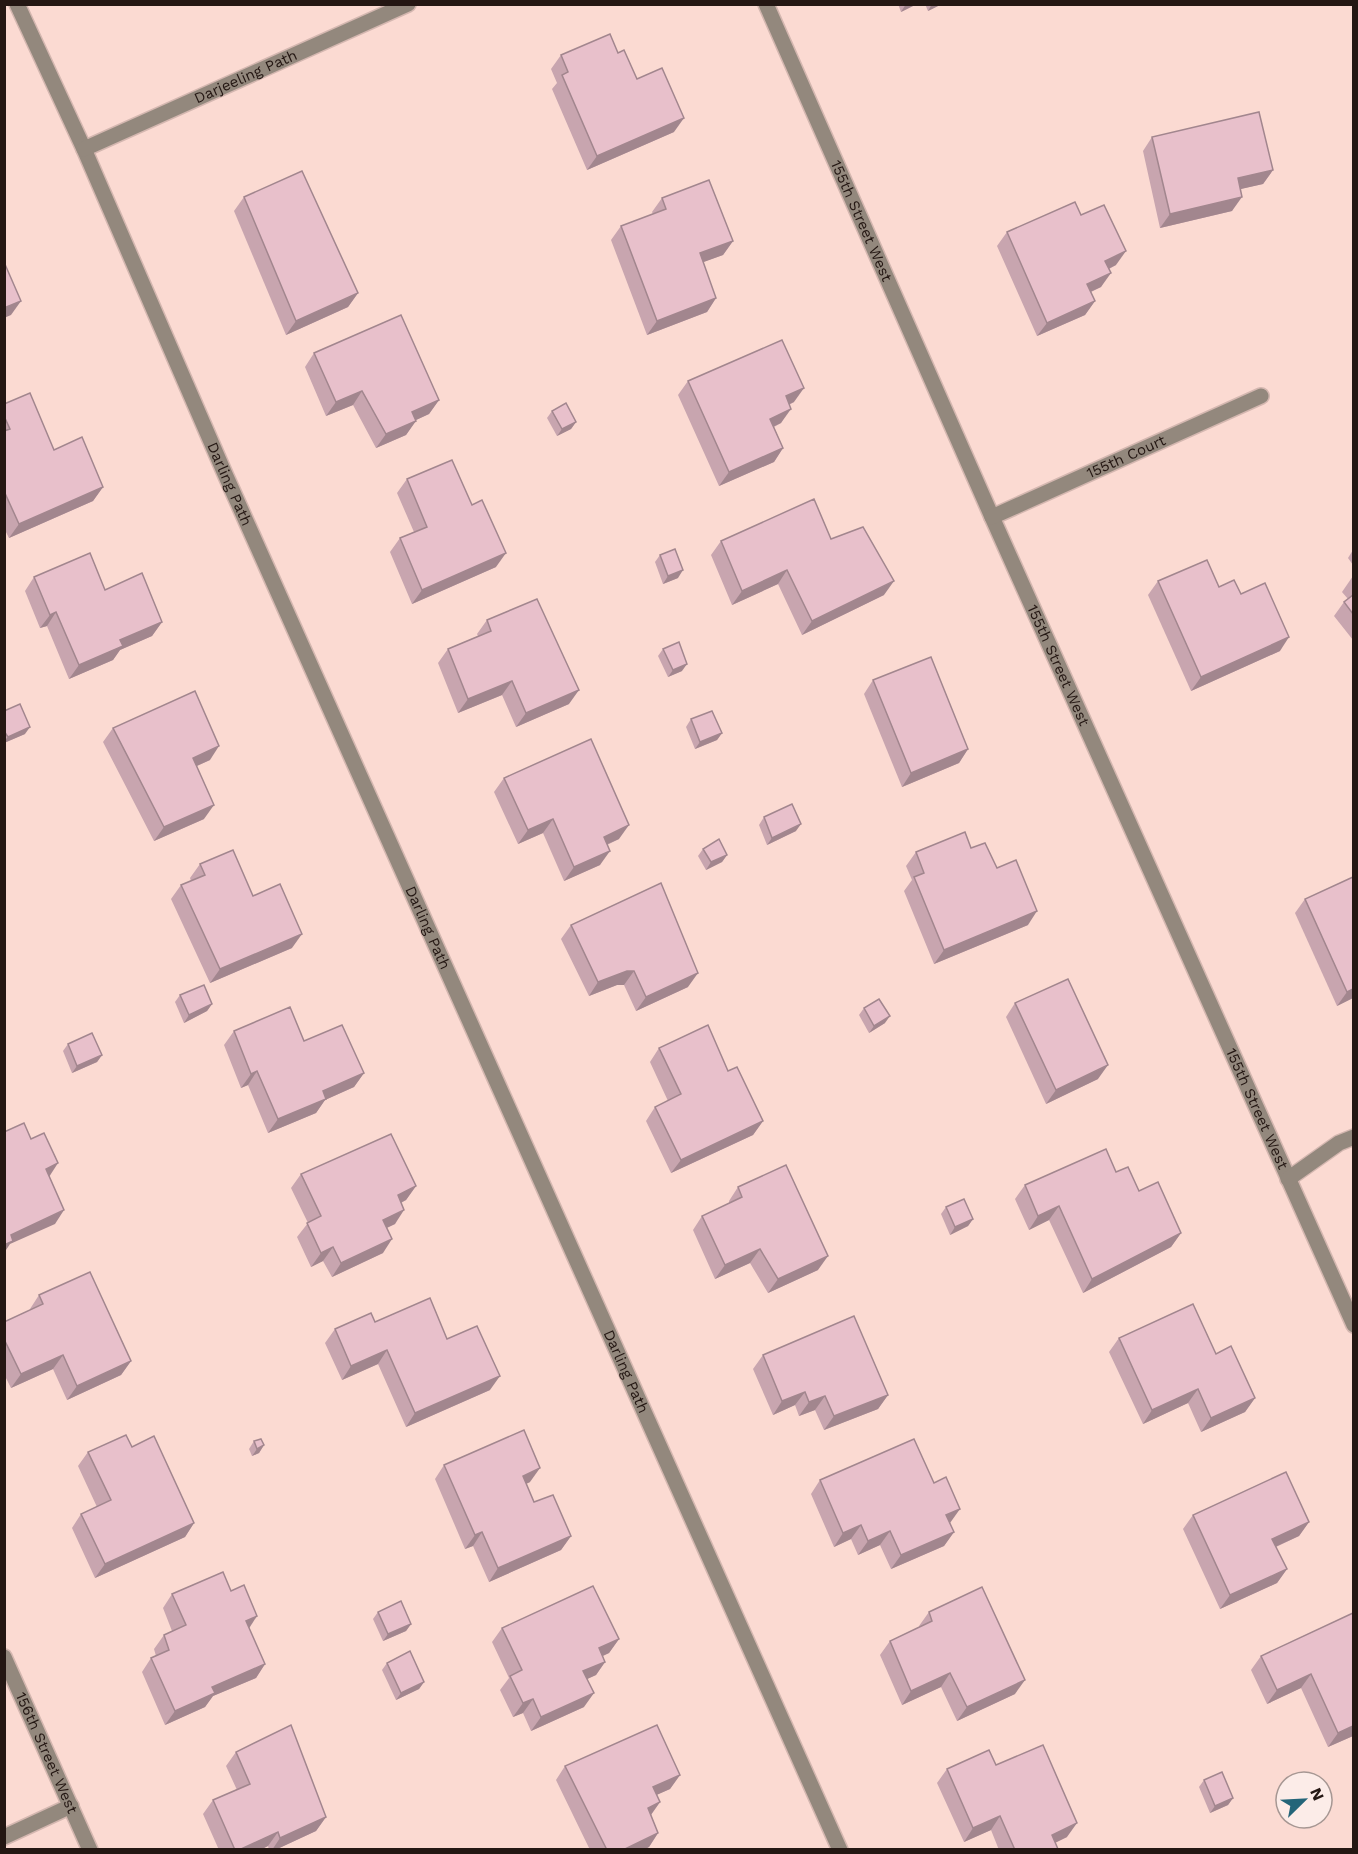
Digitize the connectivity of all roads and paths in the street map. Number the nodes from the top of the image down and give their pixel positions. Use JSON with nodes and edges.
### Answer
{"nodes":[{"id":1,"x":17,"y":4,"type":"edge"},
{"id":2,"x":408,"y":4,"type":"edge"},
{"id":3,"x":766,"y":4,"type":"edge"},
{"id":4,"x":84,"y":149,"type":"junction"},
{"id":5,"x":1261,"y":396,"type":"dead end"},
{"id":6,"x":992,"y":517,"type":"junction"},
{"id":7,"x":1353,"y":1137,"type":"edge"},
{"id":8,"x":1288,"y":1179,"type":"junction"},
{"id":9,"x":1353,"y":1325,"type":"edge"},
{"id":10,"x":4,"y":1657,"type":"edge"},
{"id":11,"x":71,"y":1806,"type":"junction"},
{"id":12,"x":4,"y":1837,"type":"edge"},
{"id":13,"x":90,"y":1850,"type":"edge"},
{"id":14,"x":840,"y":1850,"type":"edge"}],
"edges":[{"from":1,"to":4,"type":"street","name":"Darling Path"},
{"from":2,"to":4,"type":"street","name":"Darjeeling Path"},
{"from":3,"to":6,"type":"street","name":"155th Street West"},
{"from":4,"to":14,"type":"street","name":"Darling Path"},
{"from":5,"to":6,"type":"street","name":"155th Court"},
{"from":6,"to":8,"type":"street","name":"155th Street West"},
{"from":7,"to":8,"type":"street"},
{"from":8,"to":9,"type":"street","name":"155th Street West"},
{"from":10,"to":11,"type":"street","name":"156th Street West"},
{"from":11,"to":12,"type":"street"},
{"from":11,"to":13,"type":"street","name":"156th Street West"}]}
